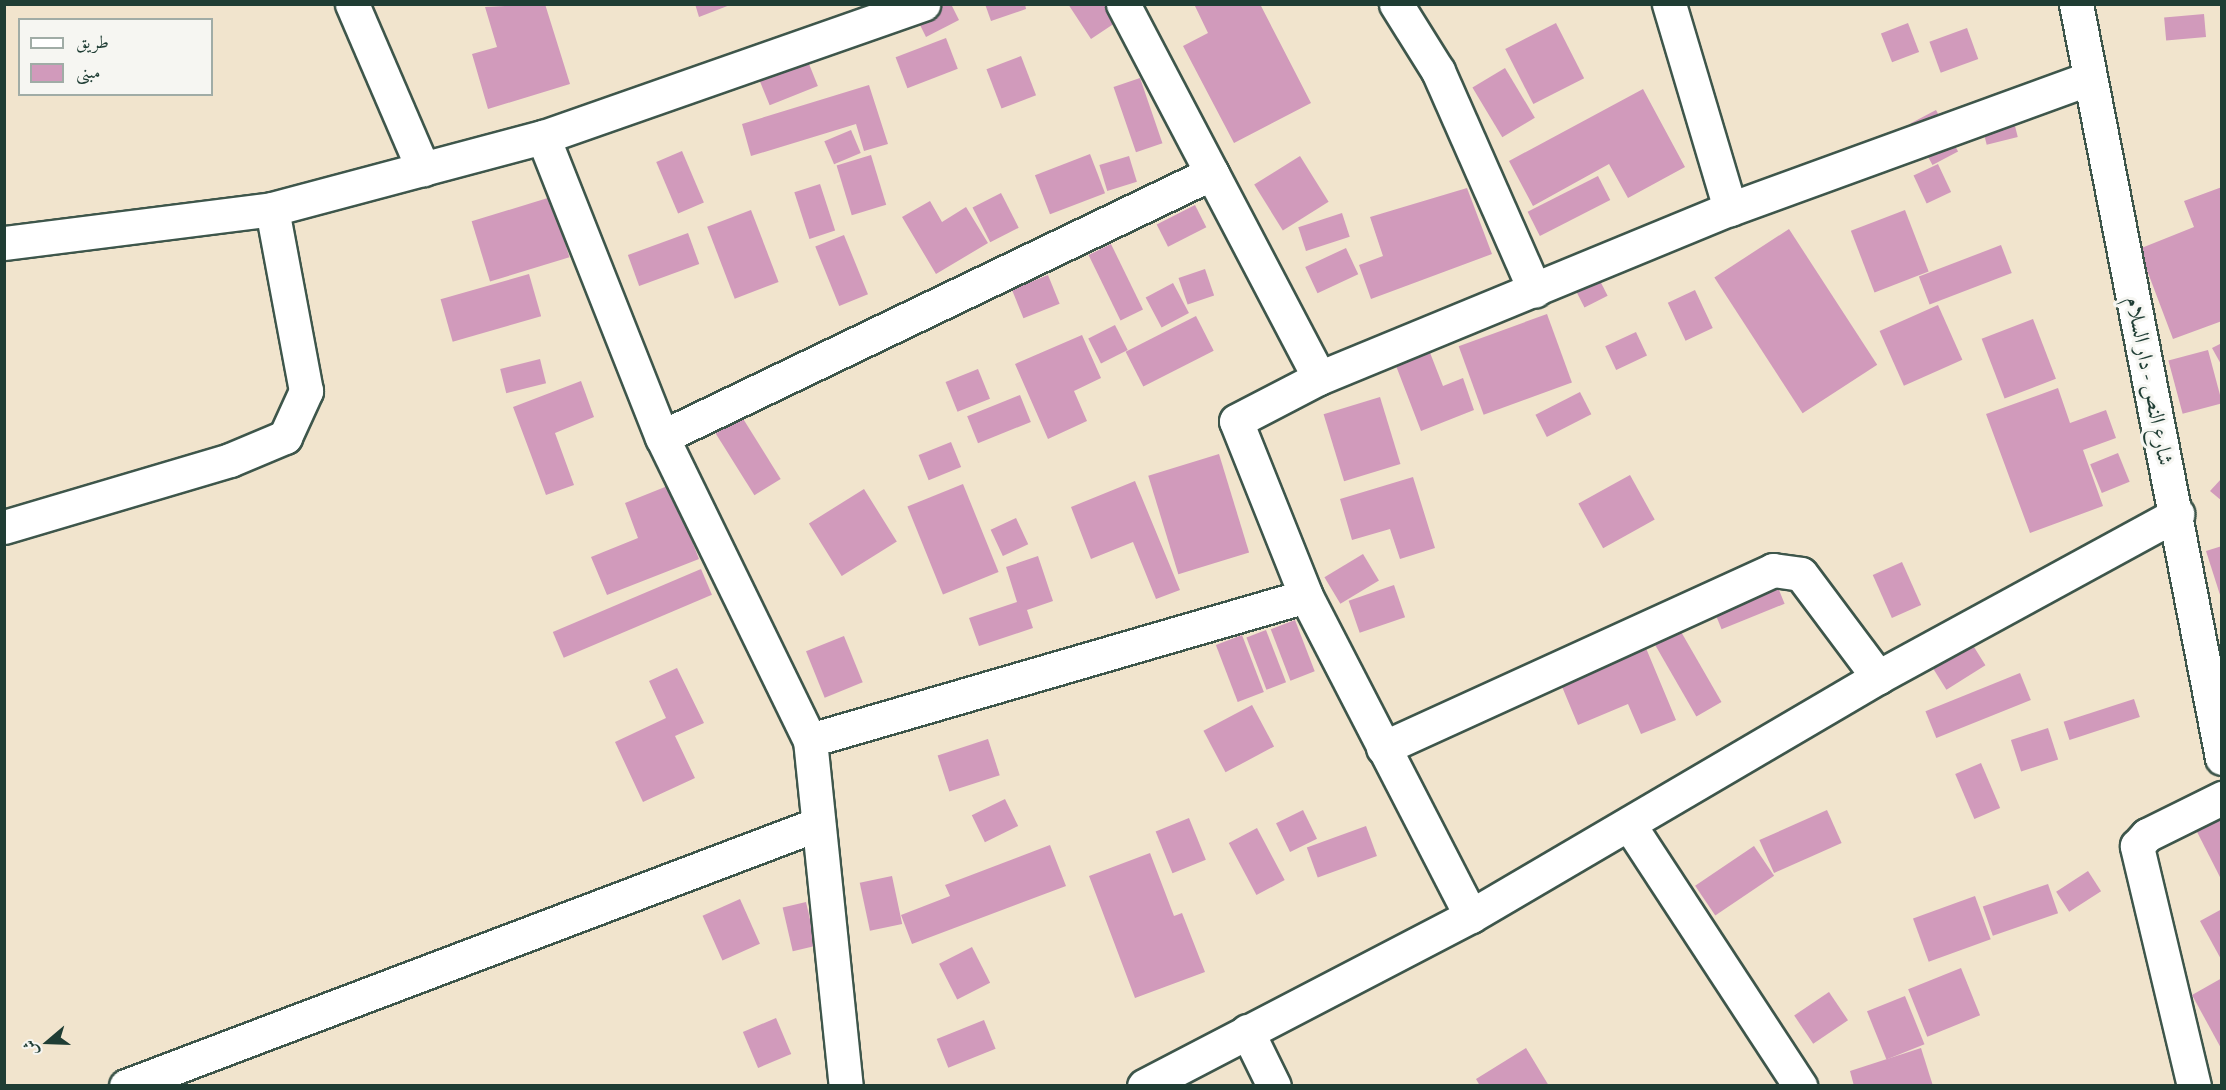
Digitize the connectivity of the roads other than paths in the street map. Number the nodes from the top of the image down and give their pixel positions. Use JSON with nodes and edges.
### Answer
{"nodes":[{"id":1,"x":352,"y":4,"type":"edge"},
{"id":2,"x":923,"y":4,"type":"edge"},
{"id":3,"x":1124,"y":4,"type":"edge"},
{"id":4,"x":1396,"y":4,"type":"edge"},
{"id":5,"x":1669,"y":4,"type":"edge"},
{"id":6,"x":2076,"y":4,"type":"edge"},
{"id":7,"x":2089,"y":78,"type":"junction"},
{"id":8,"x":543,"y":136,"type":"junction"},
{"id":9,"x":423,"y":169,"type":"junction"},
{"id":10,"x":1212,"y":173,"type":"junction"},
{"id":11,"x":272,"y":209,"type":"junction"},
{"id":12,"x":1730,"y":210,"type":"junction"},
{"id":13,"x":4,"y":243,"type":"edge"},
{"id":14,"x":1535,"y":291,"type":"junction"},
{"id":15,"x":1319,"y":378,"type":"junction"},
{"id":16,"x":662,"y":437,"type":"junction"},
{"id":17,"x":2177,"y":514,"type":"junction"},
{"id":18,"x":4,"y":527,"type":"edge"},
{"id":19,"x":1306,"y":596,"type":"junction"},
{"id":20,"x":1878,"y":677,"type":"junction"},
{"id":21,"x":810,"y":740,"type":"junction"},
{"id":22,"x":1383,"y":748,"type":"junction"},
{"id":23,"x":2222,"y":758,"type":"edge"},
{"id":24,"x":2222,"y":798,"type":"edge"},
{"id":25,"x":818,"y":824,"type":"junction"},
{"id":26,"x":1630,"y":826,"type":"junction"},
{"id":27,"x":1471,"y":916,"type":"junction"},
{"id":28,"x":1247,"y":1031,"type":"junction"},
{"id":29,"x":126,"y":1086,"type":"edge"},
{"id":30,"x":846,"y":1086,"type":"edge"},
{"id":31,"x":1144,"y":1086,"type":"edge"},
{"id":32,"x":1274,"y":1086,"type":"edge"},
{"id":33,"x":1800,"y":1086,"type":"edge"},
{"id":34,"x":2194,"y":1086,"type":"edge"}],
"edges":[{"from":1,"to":9,"type":"street"},
{"from":2,"to":8,"type":"street"},
{"from":3,"to":10,"type":"street"},
{"from":4,"to":14,"type":"street"},
{"from":5,"to":12,"type":"street"},
{"from":6,"to":7,"type":"street","name":"شارع النص - دار السلام"},
{"from":7,"to":12,"type":"street"},
{"from":7,"to":17,"type":"street","name":"شارع النص - دار السلام"},
{"from":8,"to":9,"type":"street"},
{"from":8,"to":16,"type":"street"},
{"from":9,"to":11,"type":"street"},
{"from":10,"to":15,"type":"street"},
{"from":10,"to":16,"type":"street"},
{"from":11,"to":13,"type":"street"},
{"from":11,"to":18,"type":"street"},
{"from":12,"to":14,"type":"street"},
{"from":14,"to":15,"type":"street"},
{"from":15,"to":19,"type":"street"},
{"from":16,"to":21,"type":"street"},
{"from":17,"to":20,"type":"street"},
{"from":17,"to":23,"type":"street","name":"شارع النص - دار السلام"},
{"from":19,"to":21,"type":"street"},
{"from":19,"to":22,"type":"street"},
{"from":20,"to":22,"type":"street"},
{"from":20,"to":26,"type":"street"},
{"from":21,"to":25,"type":"street"},
{"from":22,"to":27,"type":"street"},
{"from":24,"to":34,"type":"street"},
{"from":25,"to":29,"type":"street"},
{"from":25,"to":30,"type":"street"},
{"from":26,"to":27,"type":"street"},
{"from":26,"to":33,"type":"street"},
{"from":27,"to":28,"type":"street"},
{"from":28,"to":31,"type":"street"},
{"from":28,"to":32,"type":"street"}]}
